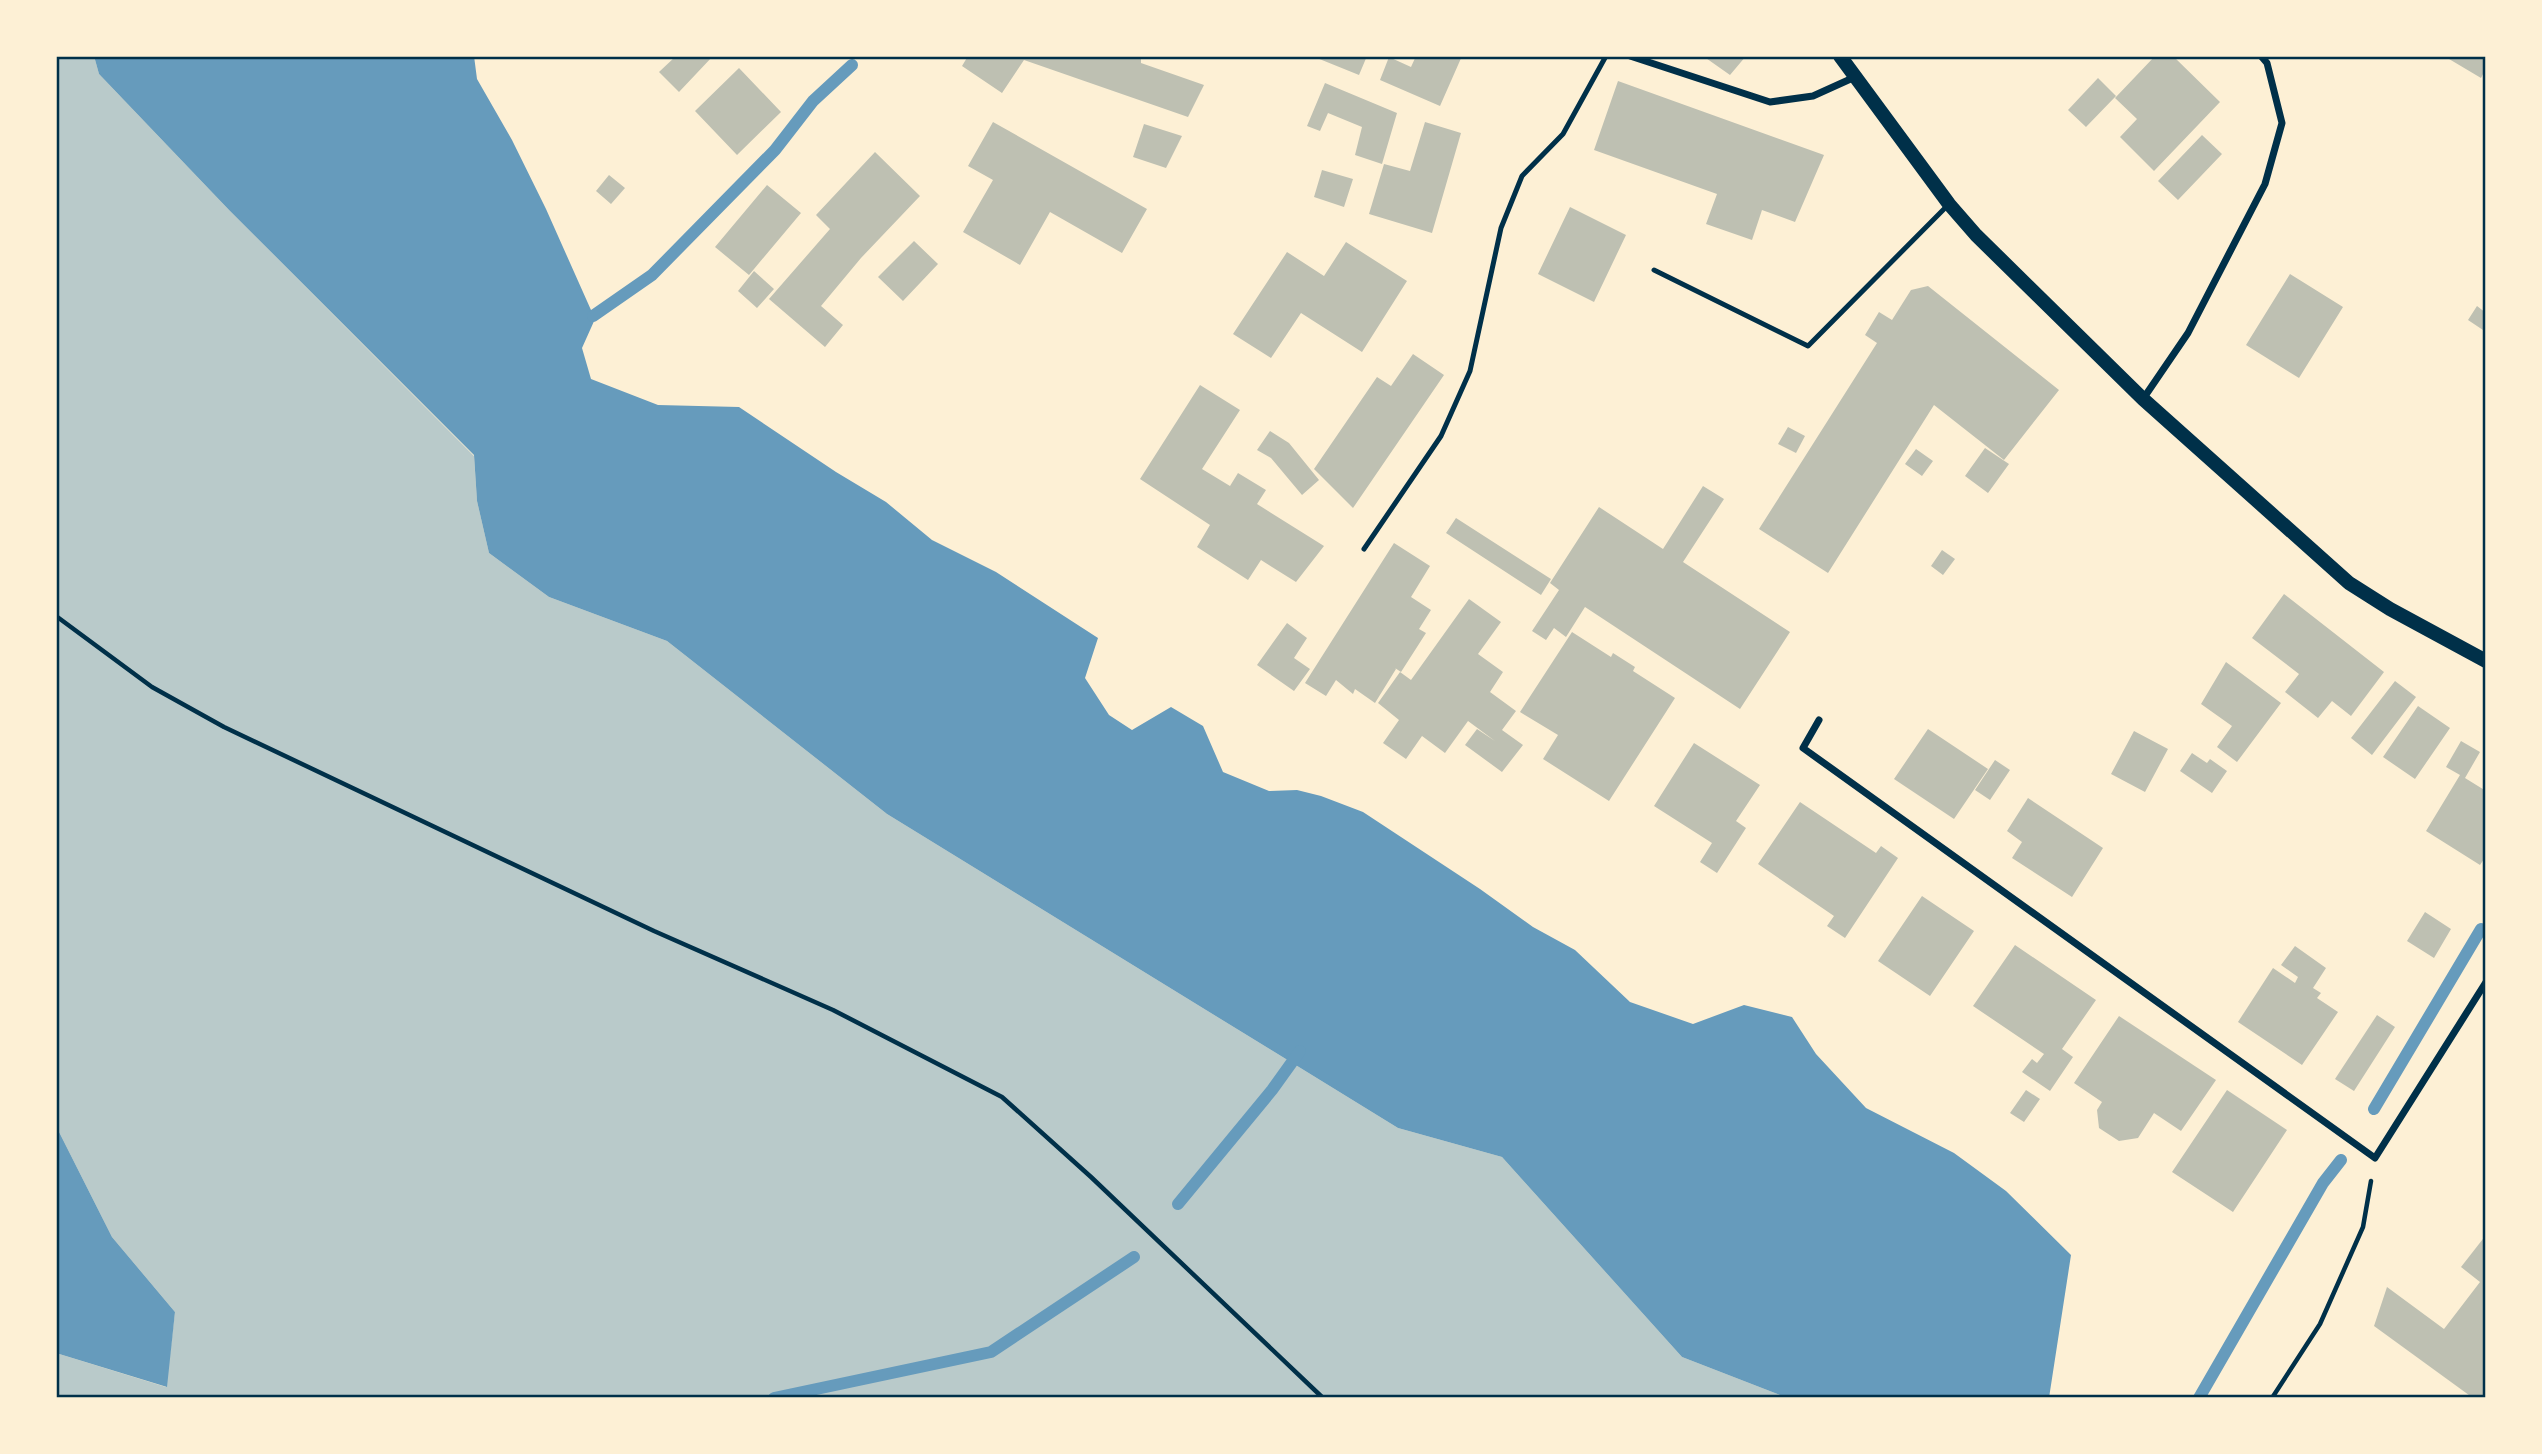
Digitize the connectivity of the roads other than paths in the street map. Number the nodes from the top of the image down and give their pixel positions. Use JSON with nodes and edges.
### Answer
{"nodes":[{"id":1,"x":1606,"y":56,"type":"edge"},
{"id":2,"x":1630,"y":56,"type":"edge"},
{"id":3,"x":1840,"y":56,"type":"edge"},
{"id":4,"x":2261,"y":56,"type":"edge"},
{"id":5,"x":1855,"y":77,"type":"junction"},
{"id":6,"x":1949,"y":204,"type":"junction"},
{"id":7,"x":1654,"y":270,"type":"dead end"},
{"id":8,"x":2143,"y":399,"type":"junction"},
{"id":9,"x":1364,"y":549,"type":"dead end"},
{"id":10,"x":2486,"y":661,"type":"edge"},
{"id":11,"x":1819,"y":720,"type":"dead end"},
{"id":12,"x":2486,"y":982,"type":"edge"}],
"edges":[{"from":1,"to":9,"type":"lane"},
{"from":2,"to":5,"type":"street"},
{"from":3,"to":5,"type":"main road"},
{"from":4,"to":8,"type":"street"},
{"from":5,"to":6,"type":"main road"},
{"from":6,"to":7,"type":"lane"},
{"from":6,"to":8,"type":"main road"},
{"from":8,"to":10,"type":"main road"},
{"from":11,"to":12,"type":"street"}]}
